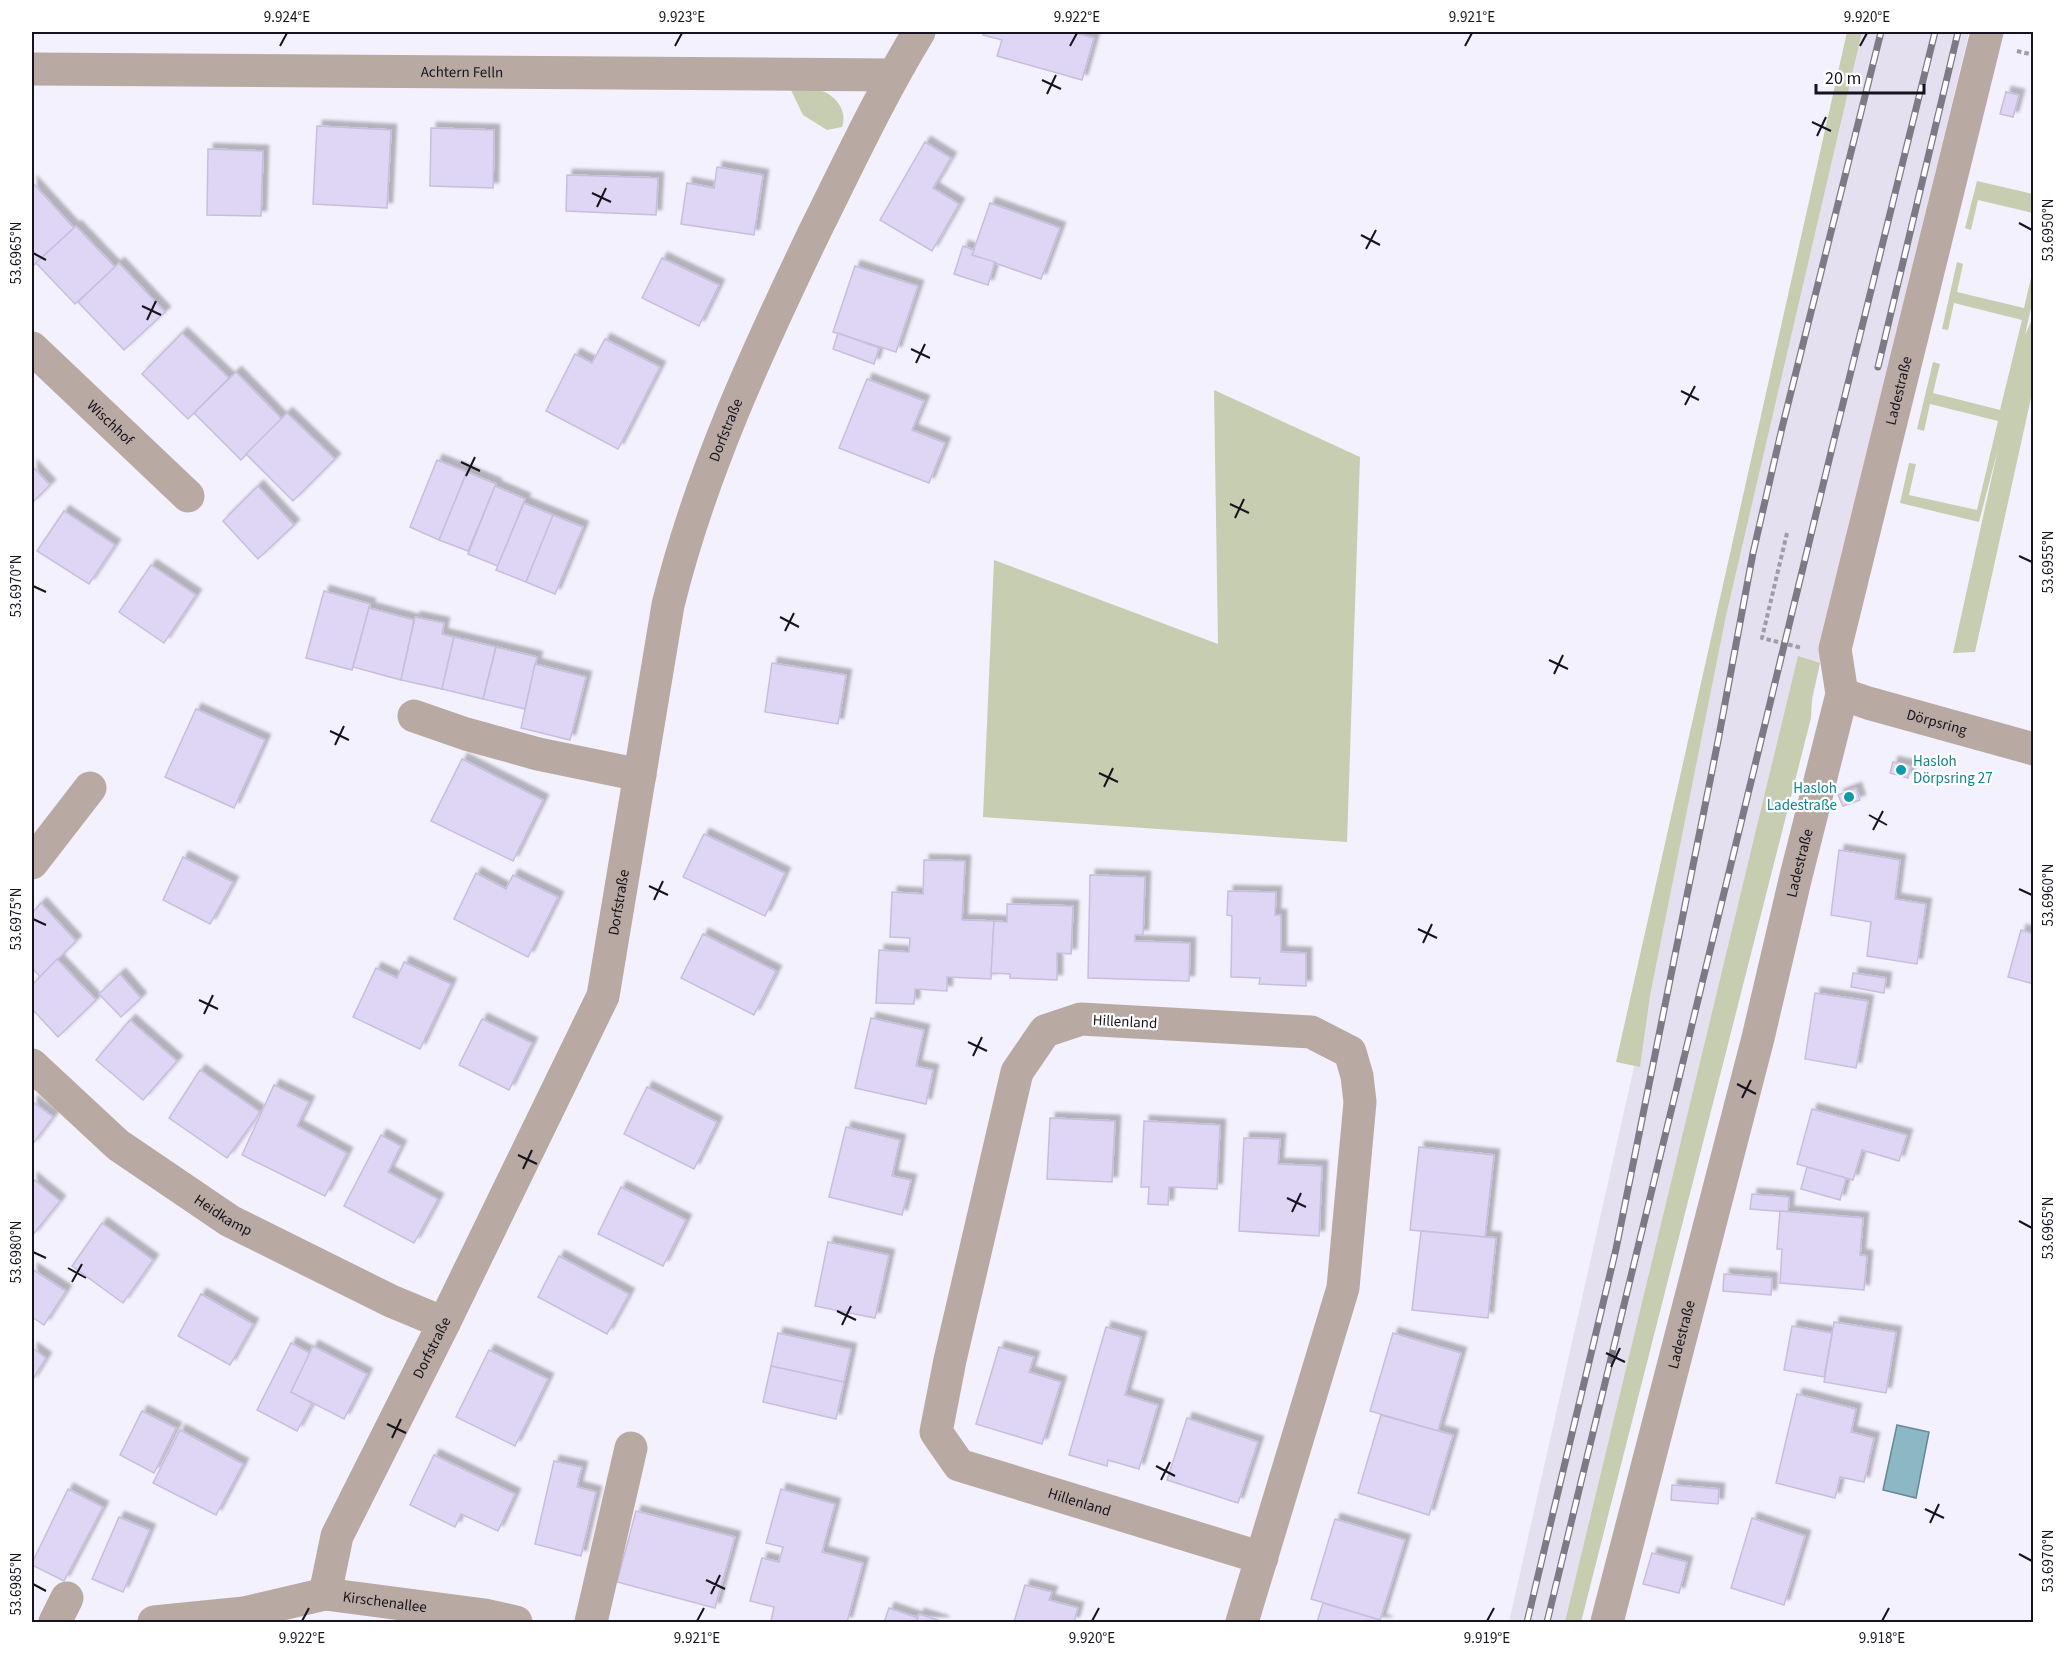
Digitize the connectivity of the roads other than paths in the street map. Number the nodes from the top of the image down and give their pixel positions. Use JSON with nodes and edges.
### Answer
{"nodes":[{"id":1,"x":919,"y":32,"type":"edge"},
{"id":2,"x":1986,"y":32,"type":"edge"},
{"id":3,"x":32,"y":69,"type":"edge"},
{"id":4,"x":893,"y":75,"type":"junction"},
{"id":5,"x":32,"y":348,"type":"edge"},
{"id":6,"x":188,"y":496,"type":"dead end"},
{"id":7,"x":1842,"y":694,"type":"junction"},
{"id":8,"x":414,"y":716,"type":"dead end"},
{"id":9,"x":2034,"y":749,"type":"edge"},
{"id":10,"x":640,"y":775,"type":"junction"},
{"id":11,"x":90,"y":788,"type":"dead end"},
{"id":12,"x":32,"y":863,"type":"edge"},
{"id":13,"x":32,"y":1065,"type":"edge"},
{"id":14,"x":444,"y":1323,"type":"junction"},
{"id":15,"x":631,"y":1448,"type":"dead end"},
{"id":16,"x":1262,"y":1558,"type":"junction"},
{"id":17,"x":325,"y":1594,"type":"junction"},
{"id":18,"x":154,"y":1623,"type":"edge"},
{"id":19,"x":516,"y":1623,"type":"edge"},
{"id":20,"x":591,"y":1623,"type":"edge"},
{"id":21,"x":1242,"y":1623,"type":"edge"},
{"id":22,"x":1607,"y":1623,"type":"edge"}],
"edges":[{"from":1,"to":4,"type":"street","name":"Dorfstraße"},
{"from":2,"to":7,"type":"street","name":"Ladestraße"},
{"from":3,"to":4,"type":"street","name":"Achtern Felln"},
{"from":4,"to":10,"type":"street","name":"Dorfstraße"},
{"from":5,"to":6,"type":"street","name":"Wischhof"},
{"from":7,"to":9,"type":"street","name":"Dörpsring"},
{"from":7,"to":22,"type":"street","name":"Ladestraße"},
{"from":8,"to":10,"type":"street"},
{"from":10,"to":14,"type":"street","name":"Dorfstraße"},
{"from":11,"to":12,"type":"street"},
{"from":13,"to":14,"type":"street","name":"Heidkamp"},
{"from":14,"to":17,"type":"street","name":"Dorfstraße"},
{"from":15,"to":20,"type":"street"},
{"from":16,"to":16,"type":"street","name":"Hillenland"},
{"from":16,"to":21,"type":"street","name":"Hillenland"},
{"from":17,"to":18,"type":"street"},
{"from":17,"to":19,"type":"street","name":"Kirschenallee"}]}
